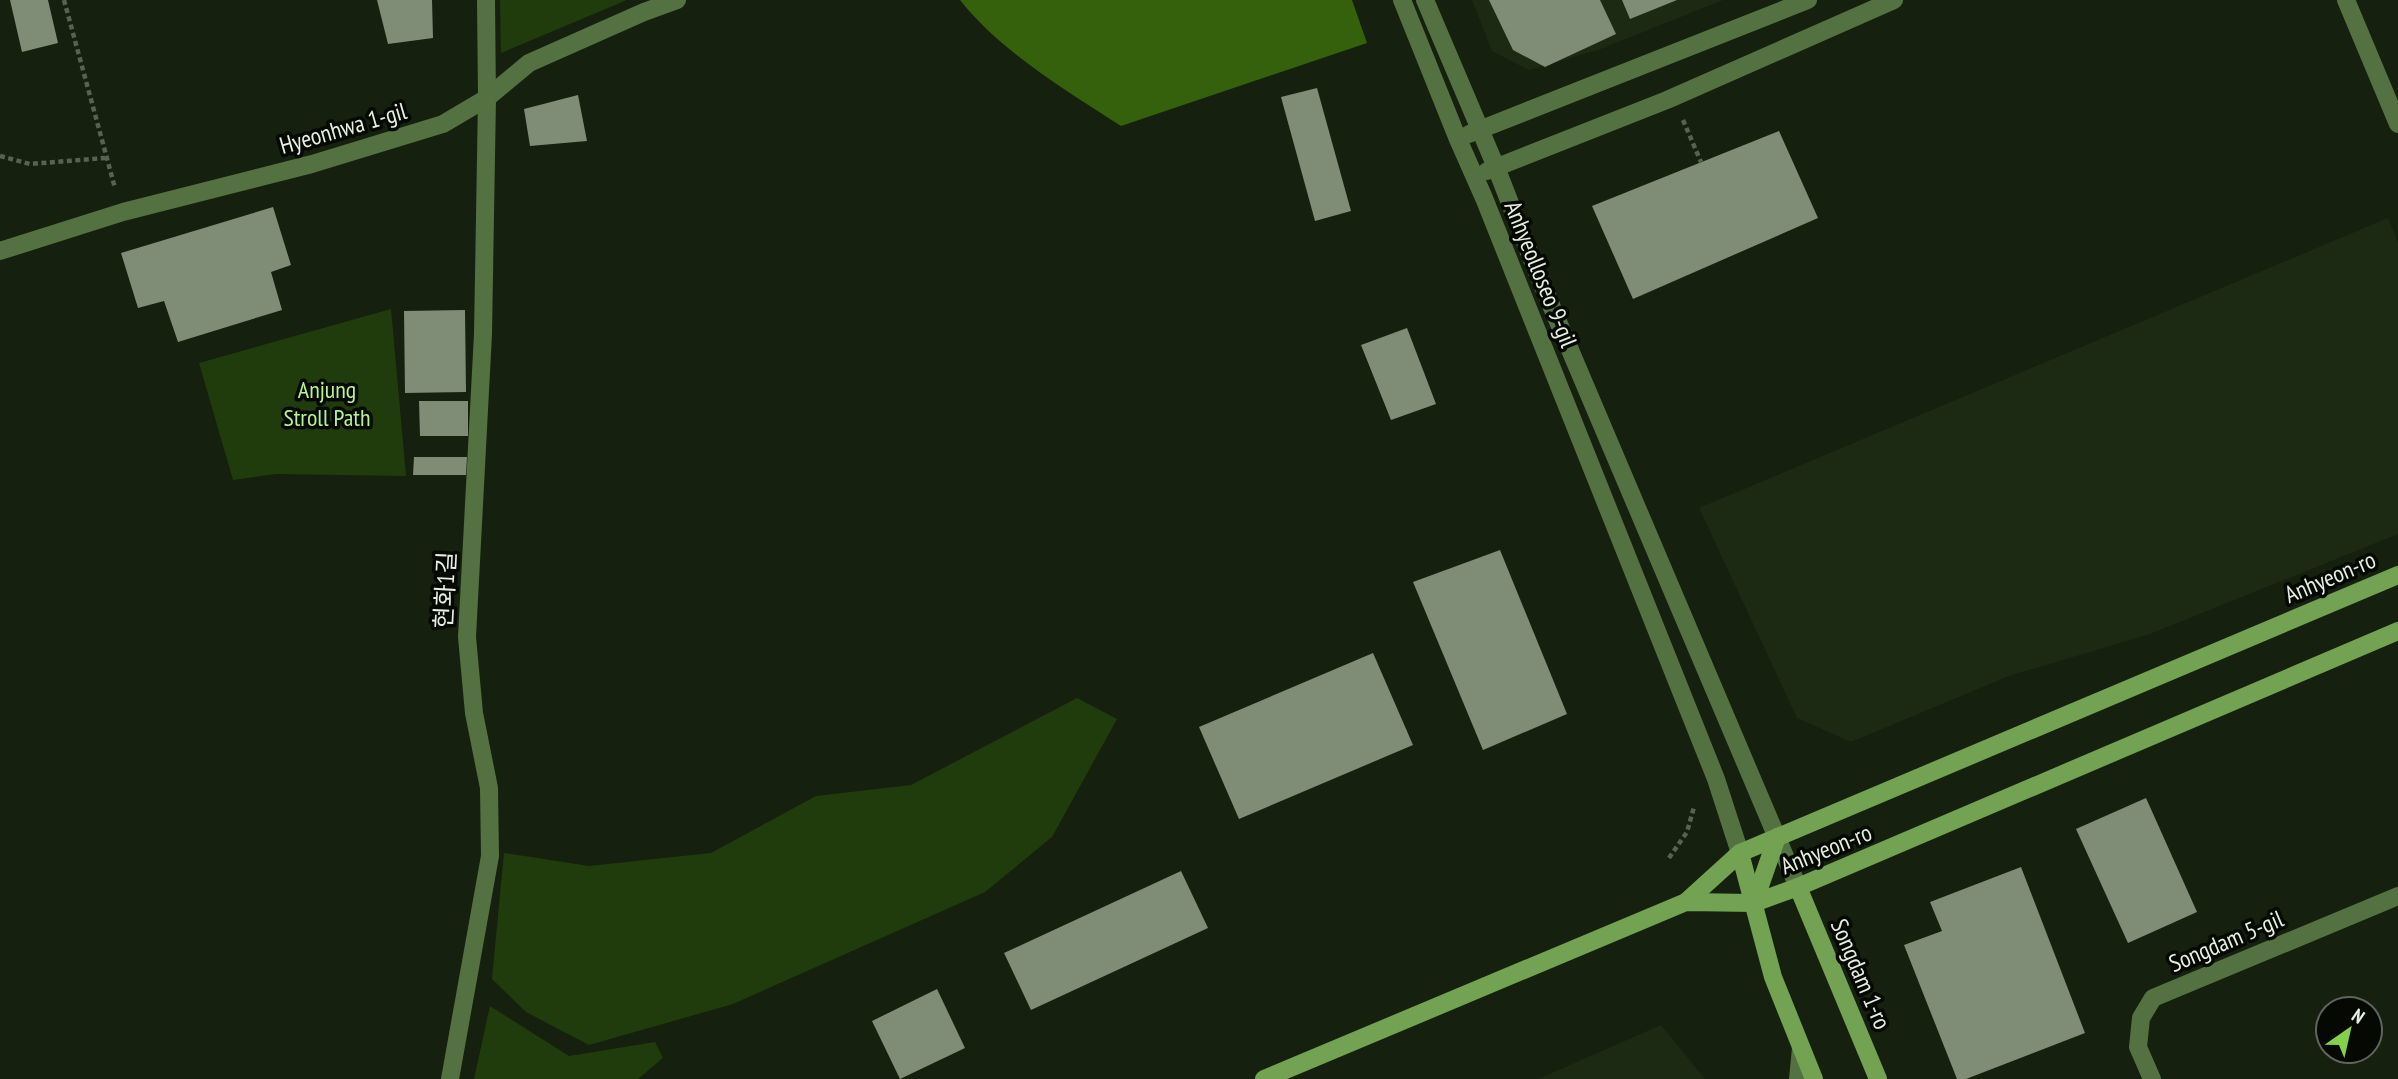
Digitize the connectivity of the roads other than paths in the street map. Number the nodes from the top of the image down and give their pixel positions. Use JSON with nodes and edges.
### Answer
{"nodes":[{"id":1,"x":486,"y":0,"type":"edge"},
{"id":2,"x":677,"y":0,"type":"edge"},
{"id":3,"x":1402,"y":0,"type":"edge"},
{"id":4,"x":1425,"y":0,"type":"edge"},
{"id":5,"x":1808,"y":0,"type":"edge"},
{"id":6,"x":1894,"y":0,"type":"edge"},
{"id":7,"x":2346,"y":0,"type":"edge"},
{"id":8,"x":487,"y":98,"type":"junction"},
{"id":9,"x":2398,"y":124,"type":"edge"},
{"id":10,"x":1479,"y":130,"type":"junction"},
{"id":11,"x":1457,"y":137,"type":"junction"},
{"id":12,"x":1496,"y":167,"type":"junction"},
{"id":13,"x":1474,"y":176,"type":"junction"},
{"id":14,"x":0,"y":251,"type":"edge"},
{"id":15,"x":2398,"y":575,"type":"edge"},
{"id":16,"x":2398,"y":631,"type":"edge"},
{"id":17,"x":1777,"y":837,"type":"junction"},
{"id":18,"x":1740,"y":853,"type":"junction"},
{"id":19,"x":1798,"y":887,"type":"junction"},
{"id":20,"x":2398,"y":896,"type":"edge"},
{"id":21,"x":1686,"y":902,"type":"junction"},
{"id":22,"x":1754,"y":903,"type":"junction"},
{"id":23,"x":1801,"y":1048,"type":"junction"},
{"id":24,"x":450,"y":1079,"type":"edge"},
{"id":25,"x":1264,"y":1079,"type":"edge"},
{"id":26,"x":1798,"y":1079,"type":"edge"},
{"id":27,"x":1814,"y":1079,"type":"edge"},
{"id":28,"x":1878,"y":1079,"type":"edge"},
{"id":29,"x":2152,"y":1079,"type":"edge"}],
"edges":[{"from":1,"to":8,"type":"street","name":"현화1길"},
{"from":2,"to":8,"type":"street","name":"Hyeonhwa 1-gil"},
{"from":3,"to":11,"type":"street","name":"Anhyeolloseo 9-gil"},
{"from":4,"to":10,"type":"street"},
{"from":5,"to":10,"type":"street"},
{"from":6,"to":12,"type":"street"},
{"from":7,"to":9,"type":"street"},
{"from":8,"to":14,"type":"street","name":"Hyeonhwa 1-gil"},
{"from":8,"to":24,"type":"street","name":"현화1길"},
{"from":10,"to":11,"type":"street"},
{"from":10,"to":12,"type":"street"},
{"from":11,"to":13,"type":"street","name":"Anhyeolloseo 9-gil"},
{"from":12,"to":13,"type":"street"},
{"from":12,"to":17,"type":"street"},
{"from":13,"to":18,"type":"street","name":"Anhyeolloseo 9-gil"},
{"from":15,"to":17,"type":"main road","name":"Anhyeon-ro"},
{"from":16,"to":19,"type":"main road","name":"Anhyeon-ro"},
{"from":17,"to":18,"type":"main road","name":"Anhyeon-ro"},
{"from":17,"to":19,"type":"street"},
{"from":17,"to":22,"type":"main road"},
{"from":18,"to":21,"type":"main road","name":"Anhyeon-ro"},
{"from":18,"to":22,"type":"main road"},
{"from":19,"to":22,"type":"main road","name":"Anhyeon-ro"},
{"from":19,"to":28,"type":"main road","name":"Songdam 1-ro"},
{"from":20,"to":29,"type":"street","name":"Songdam 5-gil"},
{"from":21,"to":22,"type":"main road","name":"Anhyeon-ro"},
{"from":21,"to":25,"type":"main road","name":"Anhyeon-ro"},
{"from":22,"to":23,"type":"main road"},
{"from":23,"to":26,"type":"street"},
{"from":23,"to":27,"type":"main road"}]}
